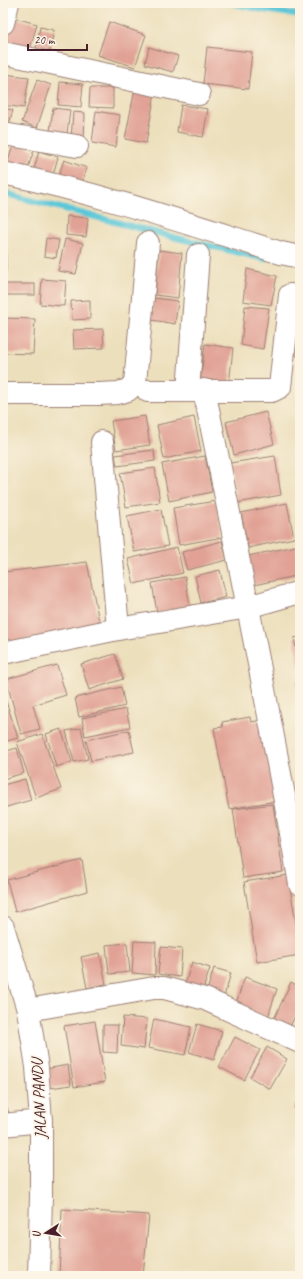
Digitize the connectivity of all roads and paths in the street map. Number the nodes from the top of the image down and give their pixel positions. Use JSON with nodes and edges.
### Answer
{"nodes":[{"id":1,"x":8,"y":3,"type":"edge"},
{"id":2,"x":3,"y":23,"type":"edge"},
{"id":3,"x":3,"y":53,"type":"edge"},
{"id":4,"x":199,"y":94,"type":"dead end"},
{"id":5,"x":3,"y":134,"type":"edge"},
{"id":6,"x":77,"y":146,"type":"dead end"},
{"id":7,"x":3,"y":174,"type":"edge"},
{"id":8,"x":148,"y":243,"type":"dead end"},
{"id":9,"x":198,"y":255,"type":"dead end"},
{"id":10,"x":300,"y":257,"type":"edge"},
{"id":11,"x":290,"y":295,"type":"dead end"},
{"id":12,"x":148,"y":391,"type":"dead end"},
{"id":13,"x":196,"y":391,"type":"junction"},
{"id":14,"x":3,"y":394,"type":"edge"},
{"id":15,"x":102,"y":442,"type":"dead end"},
{"id":16,"x":300,"y":592,"type":"edge"},
{"id":17,"x":248,"y":607,"type":"junction"},
{"id":18,"x":118,"y":629,"type":"junction"},
{"id":19,"x":3,"y":653,"type":"edge"},
{"id":20,"x":292,"y":796,"type":"edge"},
{"id":21,"x":300,"y":884,"type":"edge"},
{"id":22,"x":3,"y":927,"type":"edge"},
{"id":23,"x":28,"y":1010,"type":"junction"},
{"id":24,"x":300,"y":1042,"type":"edge"},
{"id":25,"x":41,"y":1121,"type":"junction"},
{"id":26,"x":3,"y":1125,"type":"edge"},
{"id":27,"x":39,"y":1276,"type":"edge"}],
"edges":[{"from":1,"to":2,"type":"street"},
{"from":3,"to":4,"type":"street"},
{"from":5,"to":6,"type":"street"},
{"from":7,"to":10,"type":"street"},
{"from":8,"to":14,"type":"street"},
{"from":9,"to":13,"type":"street"},
{"from":11,"to":13,"type":"street"},
{"from":12,"to":13,"type":"street"},
{"from":13,"to":17,"type":"street"},
{"from":15,"to":18,"type":"street"},
{"from":16,"to":17,"type":"street"},
{"from":17,"to":18,"type":"street"},
{"from":17,"to":20,"type":"street"},
{"from":18,"to":19,"type":"street"},
{"from":20,"to":21,"type":"street"},
{"from":22,"to":23,"type":"street","name":"JALAN PANDU"},
{"from":23,"to":24,"type":"street"},
{"from":23,"to":25,"type":"street","name":"JALAN PANDU"},
{"from":25,"to":26,"type":"street"},
{"from":25,"to":27,"type":"street","name":"JALAN PANDU"}]}
